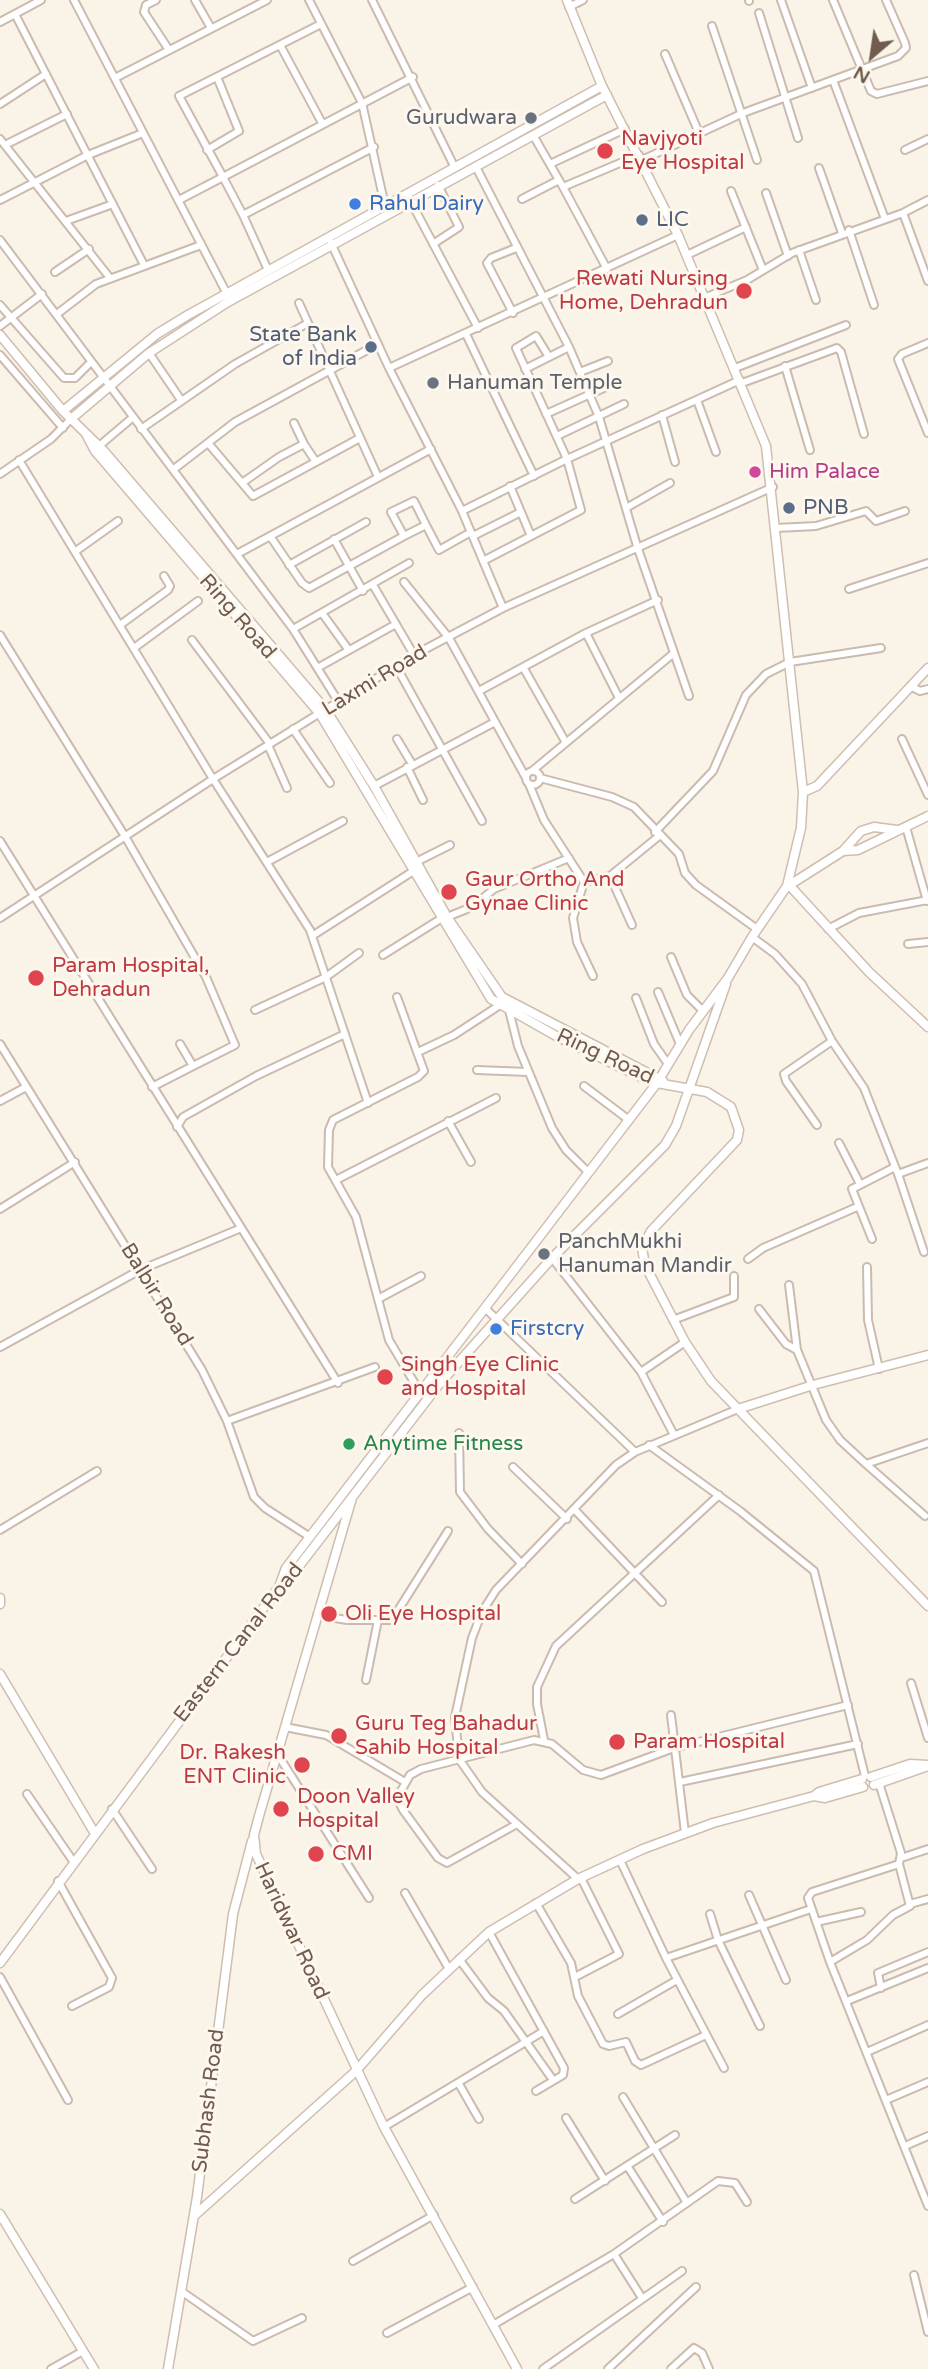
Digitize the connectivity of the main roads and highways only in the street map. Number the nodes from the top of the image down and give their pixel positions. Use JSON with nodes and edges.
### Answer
{"nodes":[{"id":1,"x":568,"y":3,"type":"edge"},
{"id":2,"x":602,"y":86,"type":"junction"},
{"id":3,"x":607,"y":95,"type":"junction"},
{"id":4,"x":436,"y":183,"type":"junction"},
{"id":5,"x":330,"y":241,"type":"junction"},
{"id":6,"x":0,"y":335,"type":"edge"},
{"id":7,"x":63,"y":411,"type":"junction"},
{"id":8,"x":71,"y":419,"type":"junction"},
{"id":9,"x":86,"y":434,"type":"junction"},
{"id":10,"x":928,"y":668,"type":"edge"},
{"id":11,"x":323,"y":712,"type":"junction"},
{"id":12,"x":803,"y":792,"type":"junction"},
{"id":13,"x":928,"y":816,"type":"edge"},
{"id":14,"x":902,"y":829,"type":"junction"},
{"id":15,"x":844,"y":851,"type":"junction"},
{"id":16,"x":416,"y":866,"type":"junction"},
{"id":17,"x":789,"y":886,"type":"junction"},
{"id":18,"x":445,"y":918,"type":"junction"},
{"id":19,"x":728,"y":978,"type":"junction"},
{"id":20,"x":928,"y":1027,"type":"edge"},
{"id":21,"x":661,"y":1082,"type":"junction"},
{"id":22,"x":690,"y":1088,"type":"junction"},
{"id":23,"x":928,"y":1355,"type":"edge"},
{"id":24,"x":423,"y":1398,"type":"junction"},
{"id":25,"x":738,"y":1409,"type":"junction"},
{"id":26,"x":351,"y":1490,"type":"junction"},
{"id":27,"x":279,"y":1587,"type":"junction"},
{"id":28,"x":0,"y":1598,"type":"edge"},
{"id":29,"x":0,"y":1605,"type":"edge"},
{"id":30,"x":928,"y":1606,"type":"edge"},
{"id":31,"x":0,"y":1674,"type":"edge"},
{"id":32,"x":928,"y":1765,"type":"edge"},
{"id":33,"x":94,"y":1832,"type":"junction"},
{"id":34,"x":254,"y":1835,"type":"junction"},
{"id":35,"x":0,"y":1963,"type":"edge"},
{"id":36,"x":356,"y":2071,"type":"junction"},
{"id":37,"x":0,"y":2214,"type":"edge"},
{"id":38,"x":194,"y":2216,"type":"junction"},
{"id":39,"x":94,"y":2369,"type":"edge"},
{"id":40,"x":168,"y":2369,"type":"edge"},
{"id":41,"x":517,"y":2369,"type":"edge"}],
"edges":[{"from":1,"to":2,"type":"main road"},
{"from":2,"to":3,"type":"main road"},
{"from":2,"to":4,"type":"main road"},
{"from":3,"to":4,"type":"main road"},
{"from":3,"to":12,"type":"main road"},
{"from":4,"to":5,"type":"main road"},
{"from":4,"to":5,"type":"main road"},
{"from":5,"to":7,"type":"main road"},
{"from":5,"to":8,"type":"main road"},
{"from":6,"to":7,"type":"main road","name":"Ring Road"},
{"from":7,"to":8,"type":"main road","name":"Ring Road"},
{"from":8,"to":9,"type":"main road","name":"Ring Road"},
{"from":9,"to":11,"type":"main road","name":"Ring Road"},
{"from":9,"to":11,"type":"main road","name":"Ring Road"},
{"from":10,"to":12,"type":"main road"},
{"from":11,"to":16,"type":"main road","name":"Ring Road"},
{"from":11,"to":16,"type":"main road","name":"Ring Road"},
{"from":12,"to":17,"type":"main road"},
{"from":13,"to":14,"type":"main road"},
{"from":14,"to":15,"type":"main road"},
{"from":14,"to":15,"type":"main road"},
{"from":15,"to":17,"type":"main road"},
{"from":16,"to":18,"type":"main road","name":"Ring Road"},
{"from":17,"to":19,"type":"main road"},
{"from":17,"to":20,"type":"main road"},
{"from":18,"to":21,"type":"main road","name":"Ring Road"},
{"from":18,"to":21,"type":"main road","name":"Ring Road"},
{"from":19,"to":21,"type":"main road"},
{"from":19,"to":22,"type":"main road"},
{"from":21,"to":22,"type":"main road"},
{"from":21,"to":24,"type":"main road"},
{"from":22,"to":24,"type":"main road"},
{"from":22,"to":25,"type":"main road"},
{"from":23,"to":25,"type":"main road"},
{"from":24,"to":26,"type":"main road","name":"Haridwar Road"},
{"from":25,"to":30,"type":"main road"},
{"from":26,"to":27,"type":"main road","name":"Eastern Canal Road"},
{"from":26,"to":27,"type":"main road"},
{"from":26,"to":34,"type":"main road","name":"Haridwar Road"},
{"from":27,"to":33,"type":"main road","name":"Eastern Canal Road"},
{"from":28,"to":29,"type":"main road"},
{"from":31,"to":33,"type":"main road"},
{"from":32,"to":36,"type":"main road"},
{"from":33,"to":35,"type":"main road","name":"Eastern Canal Road"},
{"from":34,"to":36,"type":"main road","name":"Haridwar Road"},
{"from":34,"to":38,"type":"main road","name":"Subhash Road"},
{"from":36,"to":38,"type":"main road"},
{"from":36,"to":41,"type":"main road","name":"Haridwar Road"},
{"from":37,"to":39,"type":"main road"},
{"from":38,"to":40,"type":"main road","name":"Subhash Road"}]}
